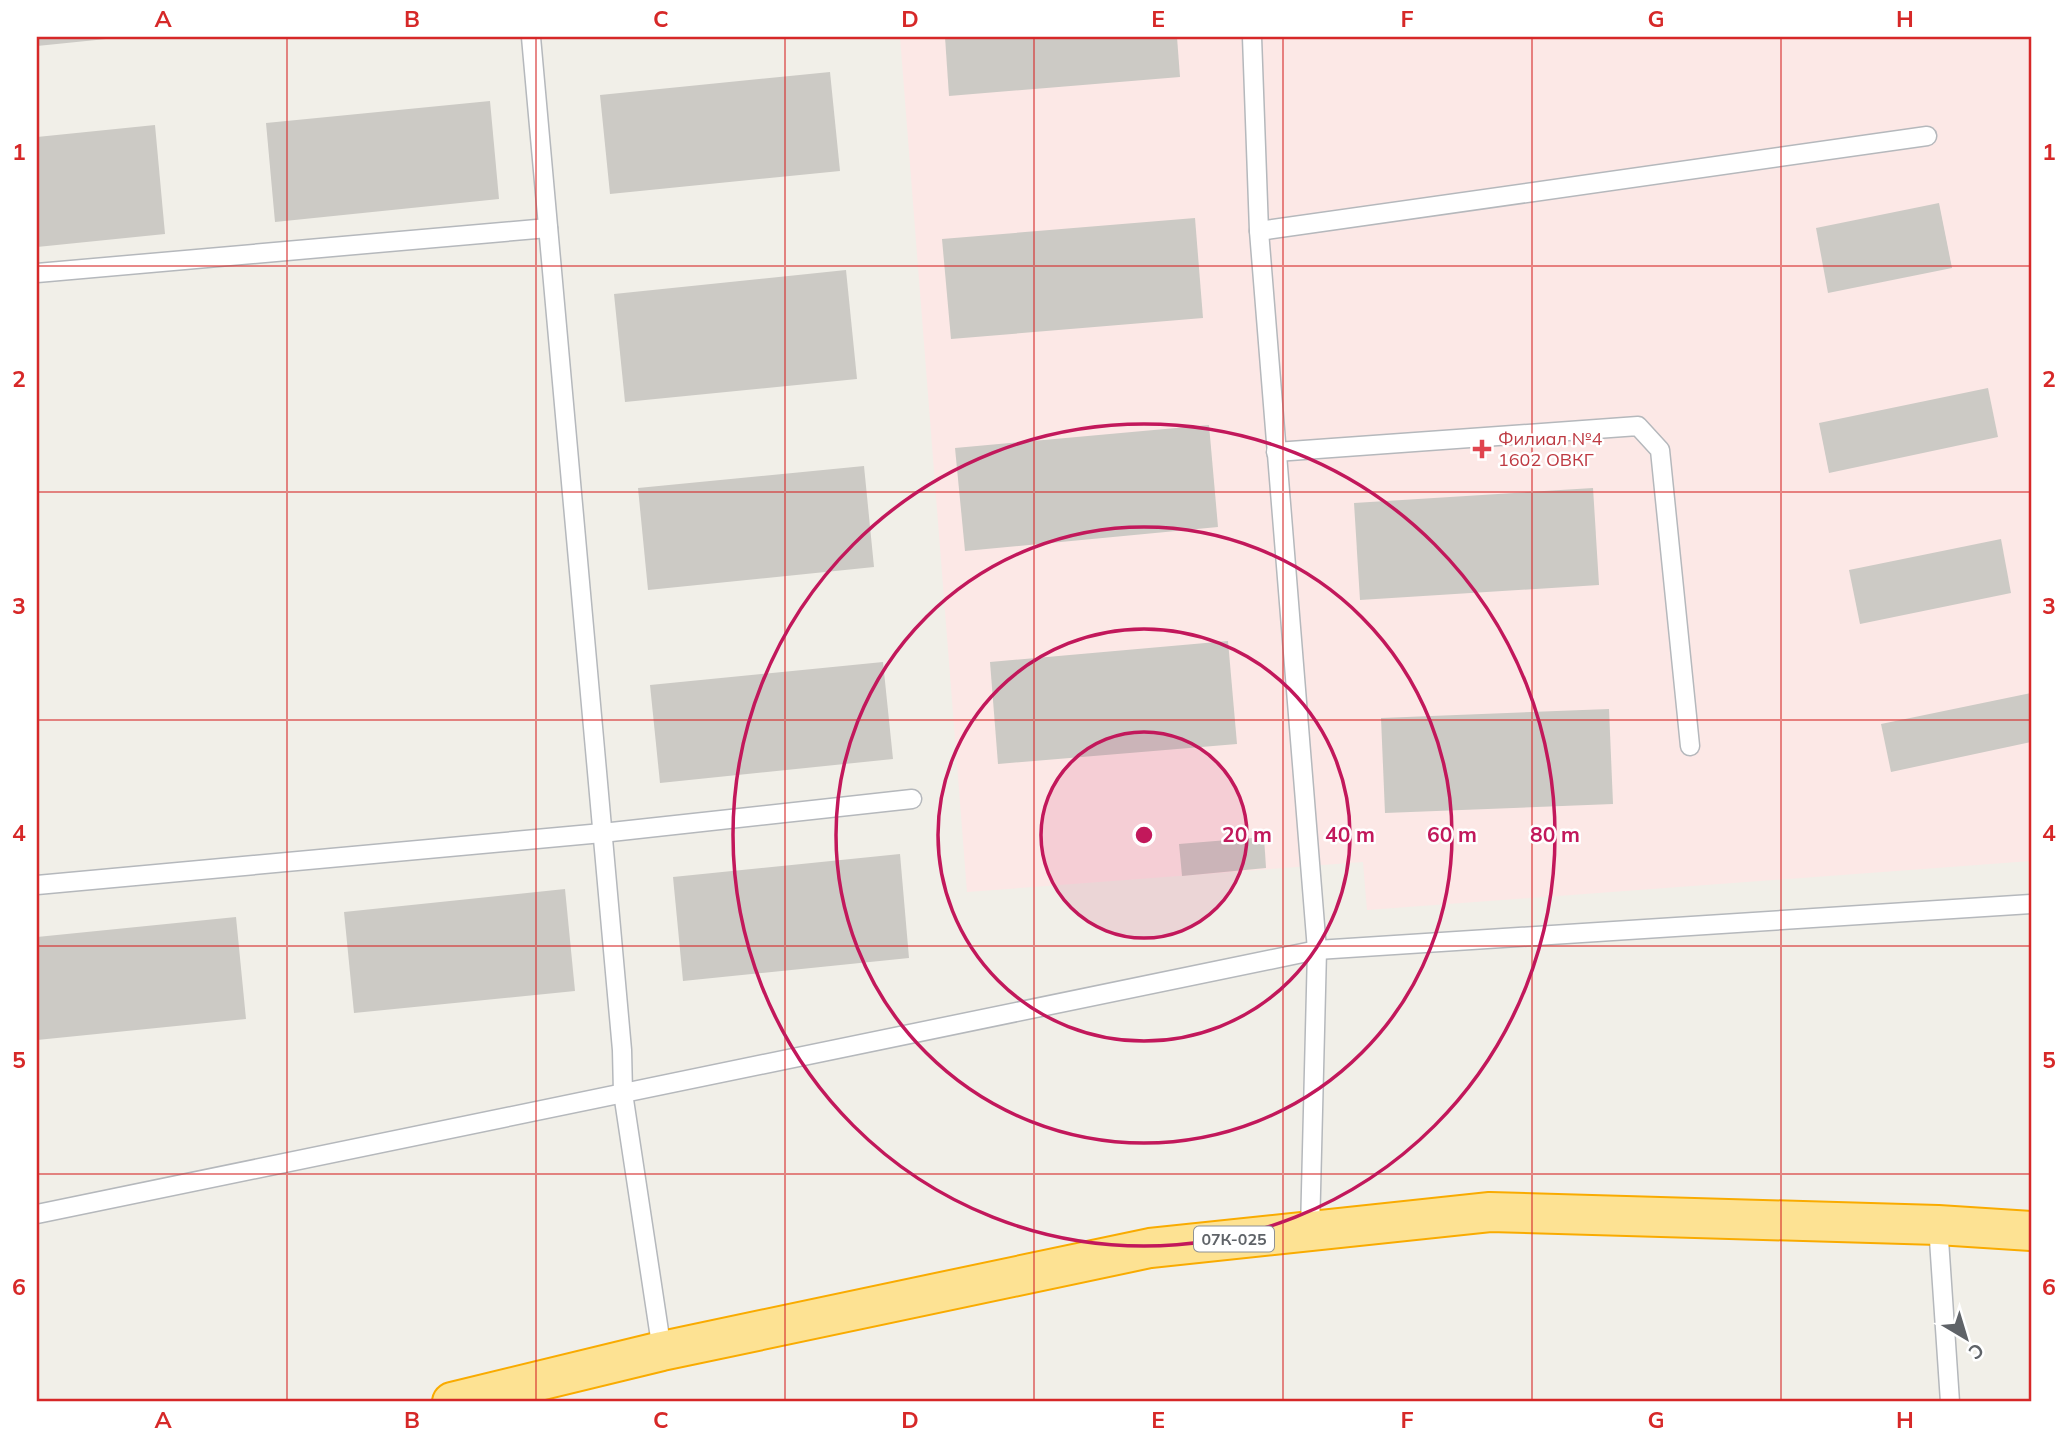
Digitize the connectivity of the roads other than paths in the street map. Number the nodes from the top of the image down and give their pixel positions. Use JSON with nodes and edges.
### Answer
{"nodes":[{"id":1,"x":531,"y":37,"type":"edge"},
{"id":2,"x":1252,"y":37,"type":"edge"},
{"id":3,"x":1927,"y":136,"type":"dead end"},
{"id":4,"x":548,"y":228,"type":"junction"},
{"id":5,"x":1259,"y":231,"type":"junction"},
{"id":6,"x":37,"y":272,"type":"edge"},
{"id":7,"x":1276,"y":452,"type":"junction"},
{"id":8,"x":1690,"y":747,"type":"dead end"},
{"id":9,"x":912,"y":799,"type":"dead end"},
{"id":10,"x":602,"y":832,"type":"junction"},
{"id":11,"x":37,"y":885,"type":"edge"},
{"id":12,"x":2031,"y":905,"type":"edge"},
{"id":13,"x":1317,"y":950,"type":"junction"},
{"id":14,"x":623,"y":1093,"type":"junction"},
{"id":15,"x":37,"y":1214,"type":"edge"},
{"id":16,"x":1938,"y":1225,"type":"junction"},
{"id":17,"x":1310,"y":1231,"type":"junction"},
{"id":18,"x":2031,"y":1231,"type":"edge"},
{"id":19,"x":662,"y":1351,"type":"junction"},
{"id":20,"x":452,"y":1402,"type":"edge"},
{"id":21,"x":1950,"y":1402,"type":"edge"}],
"edges":[{"from":1,"to":4,"type":"lane"},
{"from":2,"to":5,"type":"lane"},
{"from":3,"to":5,"type":"lane"},
{"from":4,"to":6,"type":"lane"},
{"from":4,"to":10,"type":"lane"},
{"from":5,"to":7,"type":"lane"},
{"from":7,"to":8,"type":"lane"},
{"from":7,"to":13,"type":"lane"},
{"from":9,"to":10,"type":"lane"},
{"from":10,"to":11,"type":"lane"},
{"from":10,"to":14,"type":"lane"},
{"from":12,"to":13,"type":"lane"},
{"from":13,"to":14,"type":"lane"},
{"from":13,"to":17,"type":"lane"},
{"from":14,"to":15,"type":"lane"},
{"from":14,"to":19,"type":"lane"},
{"from":16,"to":17,"type":"highway","number":"07К-025"},
{"from":16,"to":18,"type":"highway","number":"07К-025"},
{"from":16,"to":21,"type":"lane"},
{"from":17,"to":19,"type":"highway","number":"07К-025"},
{"from":19,"to":20,"type":"highway","number":"07К-025"}]}
